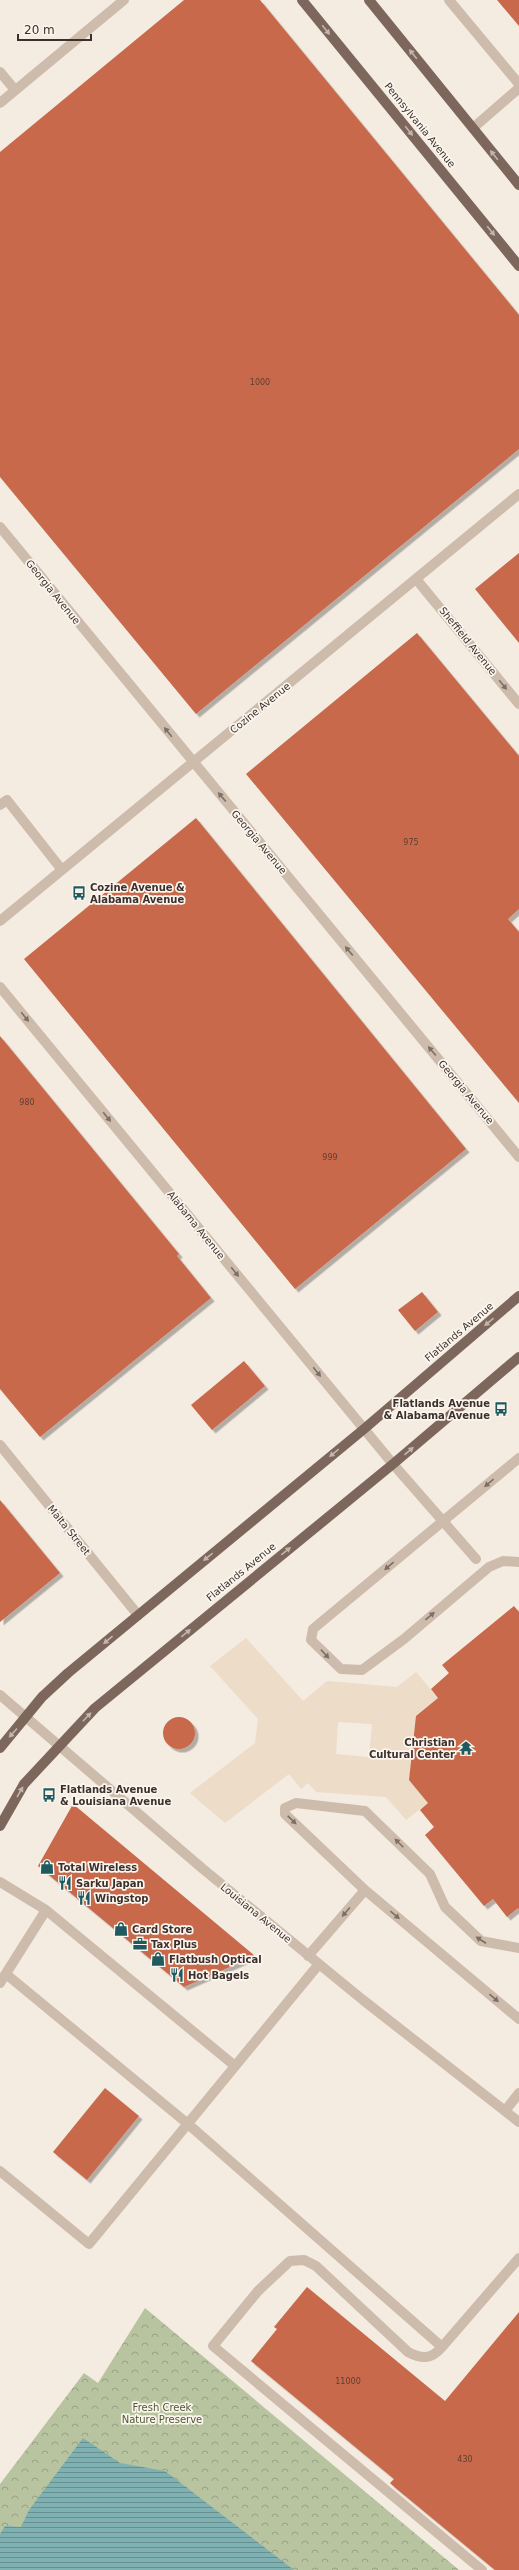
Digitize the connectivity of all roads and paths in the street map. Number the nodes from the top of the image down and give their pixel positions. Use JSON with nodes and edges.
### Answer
{"nodes":[{"id":1,"x":124,"y":0,"type":"edge"},
{"id":2,"x":302,"y":0,"type":"edge"},
{"id":3,"x":369,"y":0,"type":"edge"},
{"id":4,"x":449,"y":0,"type":"edge"},
{"id":5,"x":0,"y":72,"type":"edge"},
{"id":6,"x":519,"y":84,"type":"edge"},
{"id":7,"x":519,"y":88,"type":"edge"},
{"id":8,"x":15,"y":90,"type":"junction"},
{"id":9,"x":0,"y":103,"type":"edge"},
{"id":10,"x":473,"y":128,"type":"junction"},
{"id":11,"x":519,"y":185,"type":"edge"},
{"id":12,"x":519,"y":266,"type":"edge"},
{"id":13,"x":519,"y":494,"type":"edge"},
{"id":14,"x":0,"y":527,"type":"edge"},
{"id":15,"x":8,"y":537,"type":"junction"},
{"id":16,"x":0,"y":545,"type":"edge"},
{"id":17,"x":416,"y":579,"type":"junction"},
{"id":18,"x":519,"y":704,"type":"edge"},
{"id":19,"x":193,"y":763,"type":"junction"},
{"id":20,"x":0,"y":805,"type":"edge"},
{"id":21,"x":62,"y":870,"type":"junction"},
{"id":22,"x":0,"y":922,"type":"edge"},
{"id":23,"x":0,"y":987,"type":"edge"},
{"id":24,"x":519,"y":1157,"type":"edge"},
{"id":25,"x":519,"y":1296,"type":"edge"},
{"id":26,"x":519,"y":1357,"type":"edge"},
{"id":27,"x":364,"y":1429,"type":"junction"},
{"id":28,"x":0,"y":1445,"type":"edge"},
{"id":29,"x":519,"y":1458,"type":"edge"},
{"id":30,"x":393,"y":1464,"type":"junction"},
{"id":31,"x":443,"y":1521,"type":"junction"},
{"id":32,"x":476,"y":1559,"type":"dead end"},
{"id":33,"x":519,"y":1562,"type":"edge"},
{"id":34,"x":138,"y":1614,"type":"junction"},
{"id":35,"x":0,"y":1695,"type":"edge"},
{"id":36,"x":27,"y":1717,"type":"junction"},
{"id":37,"x":59,"y":1745,"type":"junction"},
{"id":38,"x":0,"y":1748,"type":"edge"},
{"id":39,"x":0,"y":1826,"type":"edge"},
{"id":40,"x":0,"y":1882,"type":"edge"},
{"id":41,"x":365,"y":1890,"type":"junction"},
{"id":42,"x":46,"y":1910,"type":"junction"},
{"id":43,"x":519,"y":1948,"type":"edge"},
{"id":44,"x":308,"y":1956,"type":"junction"},
{"id":45,"x":319,"y":1964,"type":"junction"},
{"id":46,"x":3,"y":1978,"type":"edge"},
{"id":47,"x":519,"y":2019,"type":"edge"},
{"id":48,"x":235,"y":2066,"type":"junction"},
{"id":49,"x":519,"y":2093,"type":"edge"},
{"id":50,"x":505,"y":2111,"type":"junction"},
{"id":51,"x":519,"y":2122,"type":"edge"},
{"id":52,"x":188,"y":2124,"type":"junction"},
{"id":53,"x":0,"y":2171,"type":"edge"},
{"id":54,"x":519,"y":2258,"type":"edge"},
{"id":55,"x":442,"y":2347,"type":"junction"},
{"id":56,"x":482,"y":2570,"type":"edge"}],
"edges":[{"from":1,"to":8,"type":"street"},
{"from":2,"to":12,"type":"main road","name":"Pennsylvania Avenue","one_way":true},
{"from":10,"to":3,"type":"main road","one_way":true},
{"from":4,"to":6,"type":"street"},
{"from":5,"to":8,"type":"street"},
{"from":7,"to":10,"type":"street"},
{"from":8,"to":9,"type":"street"},
{"from":11,"to":10,"type":"main road","one_way":true},
{"from":13,"to":17,"type":"street","name":"Cozine Avenue"},
{"from":14,"to":15,"type":"street","name":"Georgia Avenue"},
{"from":15,"to":16,"type":"street"},
{"from":19,"to":15,"type":"street","name":"Georgia Avenue","one_way":true},
{"from":17,"to":18,"type":"street","name":"Sheffield Avenue","one_way":true},
{"from":17,"to":19,"type":"street","name":"Cozine Avenue"},
{"from":19,"to":21,"type":"street","name":"Cozine Avenue"},
{"from":24,"to":19,"type":"street","name":"Georgia Avenue","one_way":true},
{"from":20,"to":21,"type":"street"},
{"from":21,"to":22,"type":"street","name":"Cozine Avenue"},
{"from":23,"to":27,"type":"street","name":"Alabama Avenue","one_way":true},
{"from":25,"to":27,"type":"main road","name":"Flatlands Avenue","one_way":true},
{"from":30,"to":26,"type":"main road","name":"Flatlands Avenue","one_way":true},
{"from":27,"to":30,"type":"street","name":"Alabama Avenue"},
{"from":27,"to":34,"type":"main road","name":"Flatlands Avenue","one_way":true},
{"from":28,"to":34,"type":"street","name":"Malta Street"},
{"from":29,"to":31,"type":"street","one_way":true},
{"from":30,"to":31,"type":"street","name":"Alabama Avenue"},
{"from":37,"to":30,"type":"main road","name":"Flatlands Avenue","one_way":true},
{"from":31,"to":32,"type":"street","name":"Alabama Avenue"},
{"from":31,"to":33,"type":"street","one_way":true},
{"from":34,"to":36,"type":"main road","name":"Flatlands Avenue","one_way":true},
{"from":35,"to":36,"type":"street","name":"Louisiana Avenue"},
{"from":36,"to":37,"type":"street","name":"Louisiana Avenue"},
{"from":36,"to":38,"type":"main road","name":"Flatlands Avenue","one_way":true},
{"from":39,"to":37,"type":"main road","name":"Flatlands Avenue","one_way":true},
{"from":37,"to":44,"type":"street","name":"Louisiana Avenue"},
{"from":40,"to":42,"type":"street"},
{"from":43,"to":41,"type":"street","one_way":true},
{"from":41,"to":44,"type":"street","one_way":true},
{"from":41,"to":47,"type":"street","one_way":true},
{"from":42,"to":46,"type":"street"},
{"from":42,"to":48,"type":"street"},
{"from":44,"to":45,"type":"street","name":"Louisiana Avenue"},
{"from":45,"to":48,"type":"street"},
{"from":45,"to":50,"type":"street","name":"Louisiana Avenue"},
{"from":46,"to":52,"type":"street"},
{"from":48,"to":52,"type":"street"},
{"from":49,"to":50,"type":"street"},
{"from":50,"to":51,"type":"street","name":"Louisiana Avenue"},
{"from":52,"to":53,"type":"street"},
{"from":52,"to":55,"type":"street"},
{"from":54,"to":55,"type":"street"},
{"from":55,"to":56,"type":"street"}]}
